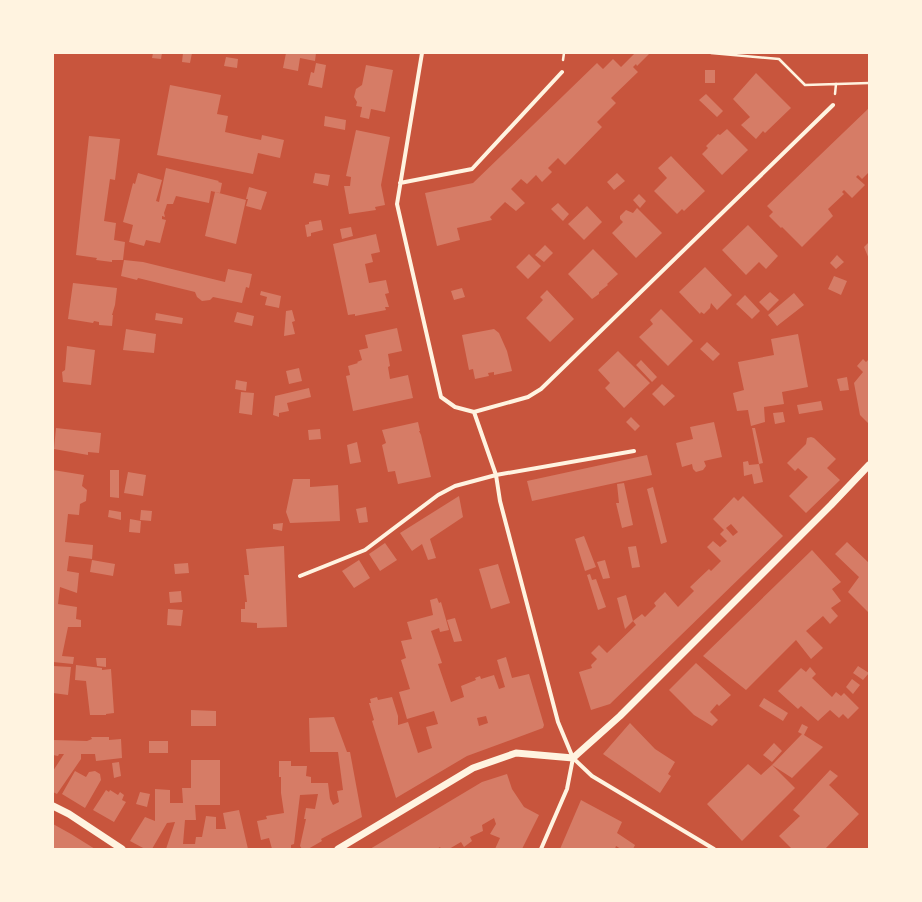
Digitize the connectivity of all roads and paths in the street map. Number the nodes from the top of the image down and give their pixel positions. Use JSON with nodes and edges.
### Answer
{"nodes":[{"id":1,"x":422,"y":53,"type":"edge"},
{"id":2,"x":711,"y":53,"type":"edge"},
{"id":3,"x":562,"y":72,"type":"dead end"},
{"id":4,"x":869,"y":83,"type":"edge"},
{"id":5,"x":834,"y":105,"type":"dead end"},
{"id":6,"x":400,"y":183,"type":"junction"},
{"id":7,"x":474,"y":412,"type":"junction"},
{"id":8,"x":634,"y":451,"type":"dead end"},
{"id":9,"x":869,"y":465,"type":"edge"},
{"id":10,"x":496,"y":475,"type":"junction"},
{"id":11,"x":300,"y":576,"type":"dead end"},
{"id":12,"x":573,"y":758,"type":"junction"},
{"id":13,"x":53,"y":806,"type":"edge"},
{"id":14,"x":122,"y":849,"type":"edge"},
{"id":15,"x":338,"y":849,"type":"edge"},
{"id":16,"x":541,"y":849,"type":"edge"},
{"id":17,"x":714,"y":849,"type":"edge"}],
"edges":[{"from":1,"to":6,"type":"street"},
{"from":2,"to":4,"type":"path"},
{"from":3,"to":6,"type":"street"},
{"from":5,"to":7,"type":"street"},
{"from":6,"to":7,"type":"street"},
{"from":7,"to":10,"type":"street"},
{"from":8,"to":10,"type":"street"},
{"from":9,"to":12,"type":"street"},
{"from":10,"to":11,"type":"street"},
{"from":10,"to":12,"type":"street"},
{"from":12,"to":15,"type":"street"},
{"from":12,"to":16,"type":"street"},
{"from":12,"to":17,"type":"street"},
{"from":13,"to":14,"type":"street"}]}
